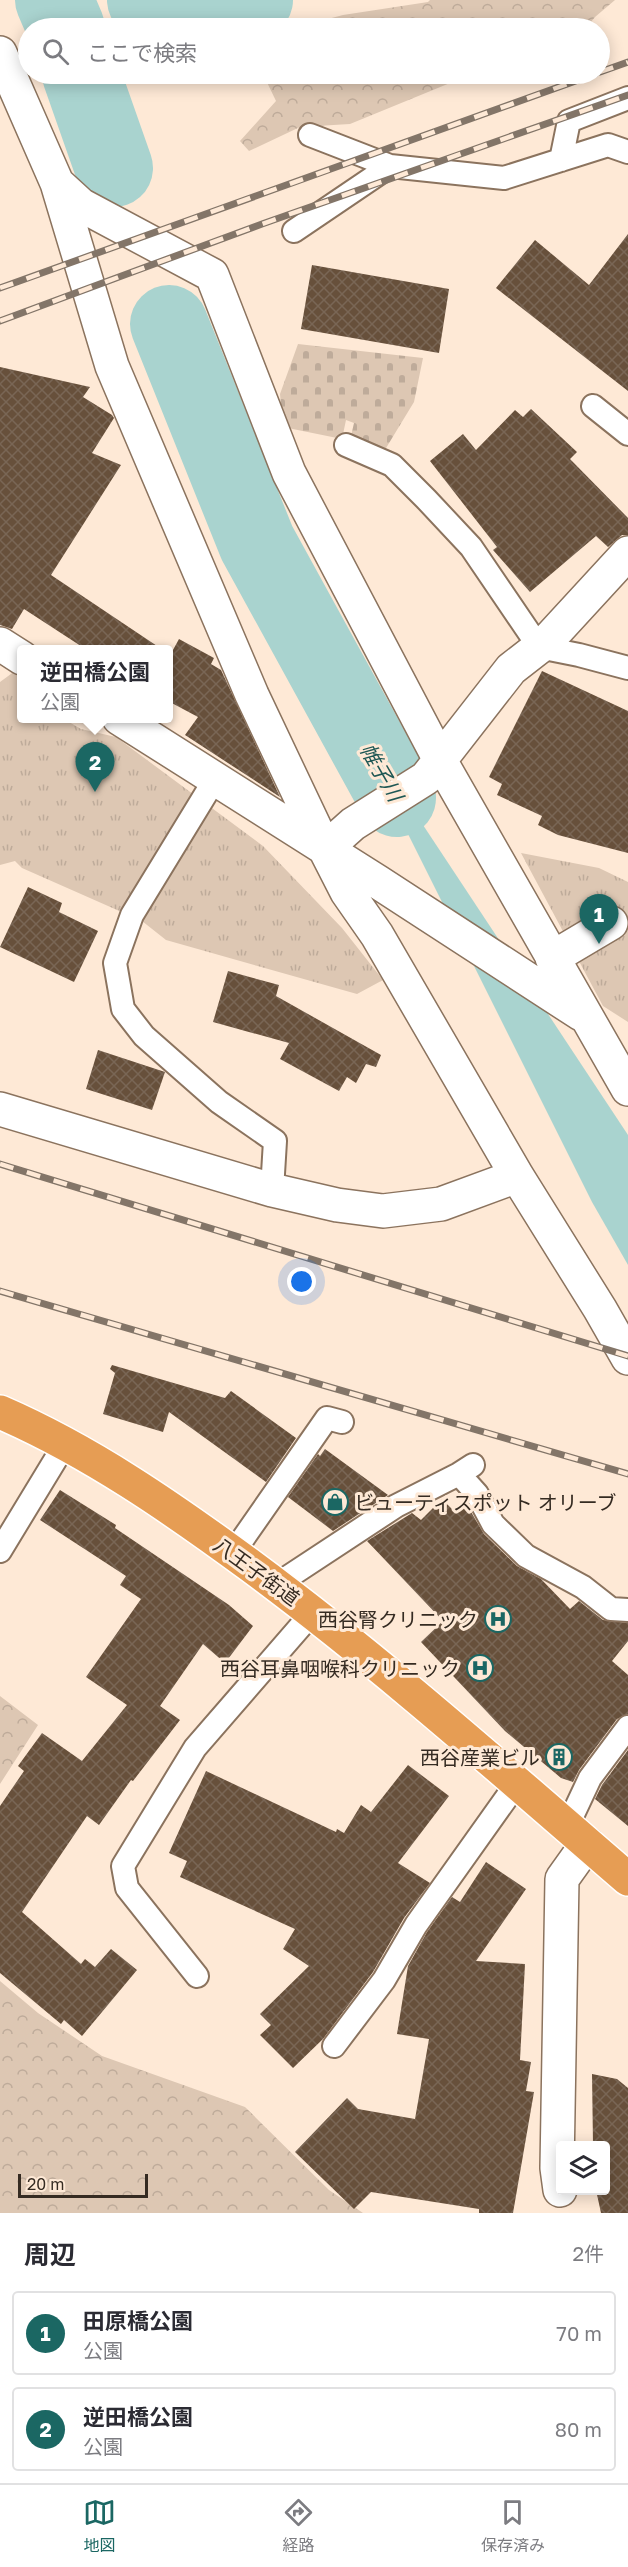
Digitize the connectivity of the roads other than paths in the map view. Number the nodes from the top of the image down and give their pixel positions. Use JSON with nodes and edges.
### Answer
{"nodes":[{"id":1,"x":3,"y":66,"type":"edge"},
{"id":2,"x":628,"y":98,"type":"edge"},
{"id":3,"x":310,"y":135,"type":"dead end"},
{"id":4,"x":628,"y":152,"type":"edge"},
{"id":5,"x":561,"y":160,"type":"junction"},
{"id":6,"x":390,"y":166,"type":"junction"},
{"id":7,"x":57,"y":183,"type":"junction"},
{"id":8,"x":294,"y":231,"type":"dead end"},
{"id":9,"x":593,"y":406,"type":"dead end"},
{"id":10,"x":628,"y":434,"type":"edge"},
{"id":11,"x":346,"y":445,"type":"dead end"},
{"id":12,"x":628,"y":553,"type":"edge"},
{"id":13,"x":0,"y":644,"type":"edge"},
{"id":14,"x":539,"y":647,"type":"junction"},
{"id":15,"x":17,"y":655,"type":"edge"},
{"id":16,"x":628,"y":668,"type":"edge"},
{"id":17,"x":127,"y":723,"type":"edge"},
{"id":18,"x":434,"y":770,"type":"junction"},
{"id":19,"x":215,"y":778,"type":"junction"},
{"id":20,"x":325,"y":849,"type":"junction"},
{"id":21,"x":611,"y":923,"type":"dead end"},
{"id":22,"x":552,"y":958,"type":"junction"},
{"id":23,"x":574,"y":1009,"type":"junction"},
{"id":24,"x":628,"y":1044,"type":"edge"},
{"id":25,"x":628,"y":1089,"type":"edge"},
{"id":26,"x":0,"y":1110,"type":"edge"},
{"id":27,"x":517,"y":1176,"type":"junction"},
{"id":28,"x":272,"y":1190,"type":"junction"},
{"id":29,"x":628,"y":1358,"type":"edge"},
{"id":30,"x":0,"y":1412,"type":"edge"},
{"id":31,"x":342,"y":1422,"type":"dead end"},
{"id":32,"x":64,"y":1444,"type":"junction"},
{"id":33,"x":0,"y":1551,"type":"edge"},
{"id":34,"x":233,"y":1553,"type":"junction"},
{"id":35,"x":276,"y":1585,"type":"junction"},
{"id":36,"x":628,"y":1610,"type":"edge"},
{"id":37,"x":313,"y":1612,"type":"junction"},
{"id":38,"x":628,"y":1727,"type":"edge"},
{"id":39,"x":517,"y":1783,"type":"junction"},
{"id":40,"x":577,"y":1835,"type":"junction"},
{"id":41,"x":628,"y":1879,"type":"edge"},
{"id":42,"x":197,"y":1976,"type":"dead end"},
{"id":43,"x":333,"y":2046,"type":"dead end"},
{"id":44,"x":557,"y":2141,"type":"edge"},
{"id":45,"x":562,"y":2195,"type":"edge"},
{"id":46,"x":564,"y":2213,"type":"edge"}],
"edges":[{"from":1,"to":7,"type":"street"},
{"from":2,"to":5,"type":"lane"},
{"from":3,"to":6,"type":"lane"},
{"from":4,"to":5,"type":"lane"},
{"from":5,"to":6,"type":"lane"},
{"from":6,"to":8,"type":"lane"},
{"from":7,"to":18,"type":"street"},
{"from":7,"to":20,"type":"street"},
{"from":9,"to":10,"type":"lane"},
{"from":11,"to":14,"type":"lane"},
{"from":12,"to":14,"type":"street"},
{"from":13,"to":15,"type":"street"},
{"from":14,"to":16,"type":"lane"},
{"from":14,"to":18,"type":"street"},
{"from":17,"to":19,"type":"street"},
{"from":18,"to":20,"type":"street"},
{"from":18,"to":22,"type":"street"},
{"from":19,"to":20,"type":"street"},
{"from":19,"to":28,"type":"lane"},
{"from":20,"to":23,"type":"street"},
{"from":20,"to":27,"type":"street"},
{"from":21,"to":22,"type":"street"},
{"from":22,"to":23,"type":"street"},
{"from":23,"to":24,"type":"street"},
{"from":23,"to":25,"type":"street"},
{"from":26,"to":28,"type":"street"},
{"from":27,"to":28,"type":"street"},
{"from":27,"to":29,"type":"street"},
{"from":30,"to":32,"type":"highway","name":"八王子街道"},
{"from":31,"to":34,"type":"lane"},
{"from":32,"to":33,"type":"lane"},
{"from":32,"to":34,"type":"highway","name":"八王子街道"},
{"from":34,"to":35,"type":"highway","name":"八王子街道"},
{"from":35,"to":36,"type":"lane"},
{"from":35,"to":37,"type":"highway","name":"八王子街道"},
{"from":37,"to":39,"type":"highway","name":"八王子街道"},
{"from":37,"to":42,"type":"lane"},
{"from":38,"to":40,"type":"lane"},
{"from":39,"to":40,"type":"highway","name":"八王子街道"},
{"from":39,"to":43,"type":"lane"},
{"from":40,"to":41,"type":"highway","name":"八王子街道"},
{"from":40,"to":44,"type":"street"},
{"from":45,"to":46,"type":"street"}]}
